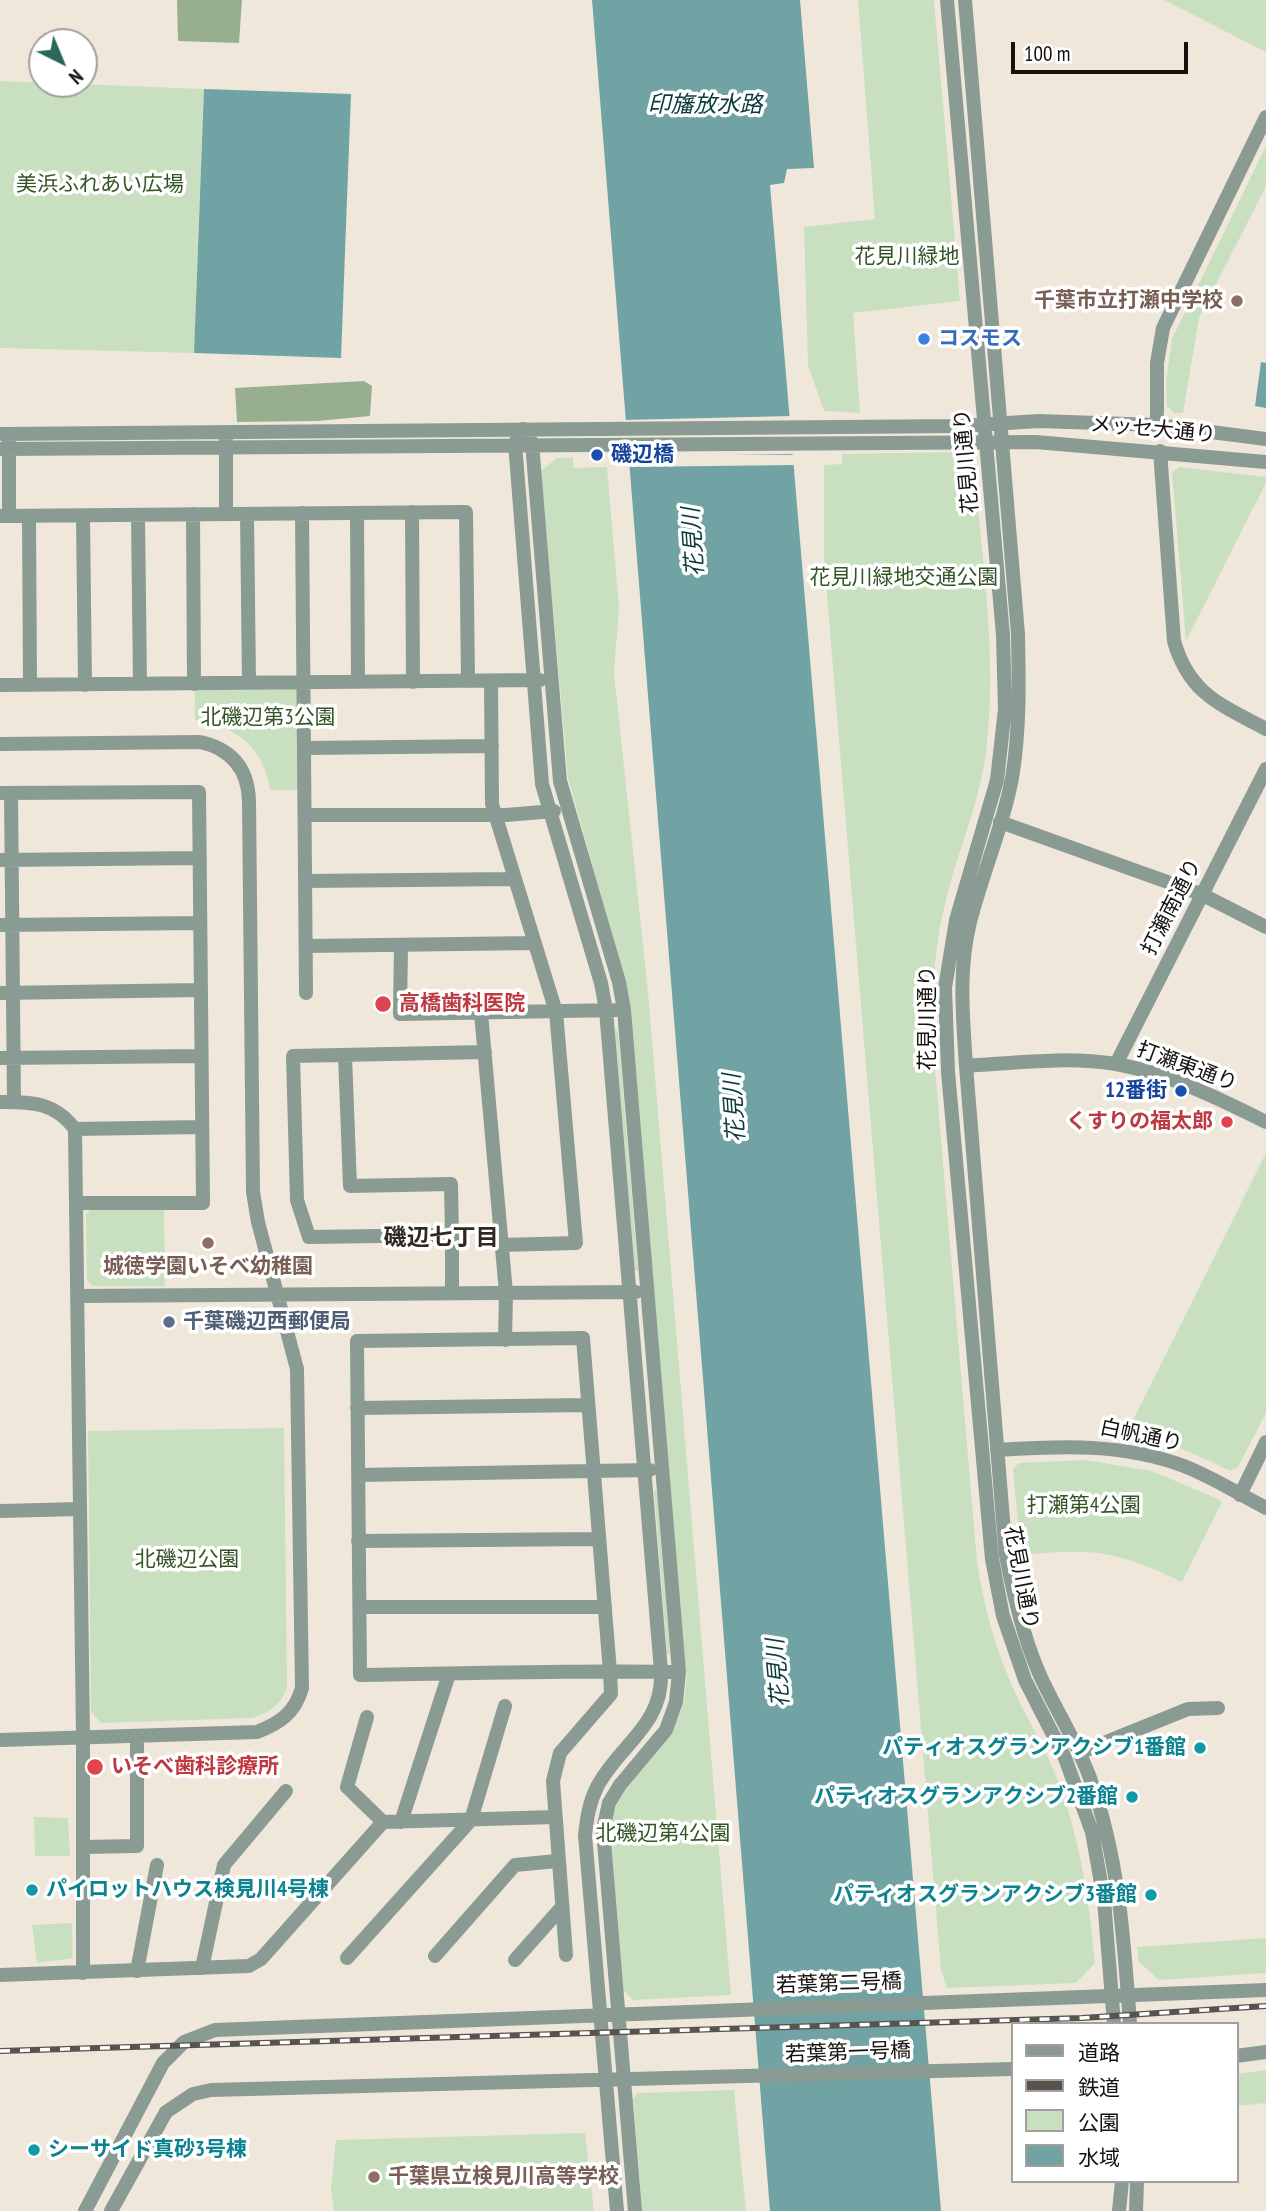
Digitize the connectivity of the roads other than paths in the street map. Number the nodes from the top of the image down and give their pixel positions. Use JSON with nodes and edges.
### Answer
{"nodes":[{"id":1,"x":947,"y":0,"type":"edge"},
{"id":2,"x":965,"y":0,"type":"edge"},
{"id":3,"x":1266,"y":117,"type":"edge"},
{"id":4,"x":985,"y":424,"type":"junction"},
{"id":5,"x":1001,"y":424,"type":"junction"},
{"id":6,"x":1157,"y":425,"type":"junction"},
{"id":7,"x":523,"y":429,"type":"junction"},
{"id":8,"x":1266,"y":439,"type":"edge"},
{"id":9,"x":226,"y":440,"type":"junction"},
{"id":10,"x":5,"y":441,"type":"edge"},
{"id":11,"x":515,"y":443,"type":"junction"},
{"id":12,"x":533,"y":443,"type":"junction"},
{"id":13,"x":987,"y":443,"type":"junction"},
{"id":14,"x":1003,"y":443,"type":"junction"},
{"id":15,"x":1160,"y":451,"type":"junction"},
{"id":16,"x":1266,"y":462,"type":"edge"},
{"id":17,"x":412,"y":512,"type":"junction"},
{"id":18,"x":302,"y":513,"type":"junction"},
{"id":19,"x":357,"y":513,"type":"junction"},
{"id":20,"x":193,"y":514,"type":"junction"},
{"id":21,"x":226,"y":514,"type":"junction"},
{"id":22,"x":247,"y":514,"type":"junction"},
{"id":23,"x":138,"y":515,"type":"junction"},
{"id":24,"x":5,"y":516,"type":"edge"},
{"id":25,"x":29,"y":516,"type":"junction"},
{"id":26,"x":83,"y":516,"type":"junction"},
{"id":27,"x":552,"y":680,"type":"junction"},
{"id":28,"x":468,"y":681,"type":"junction"},
{"id":29,"x":491,"y":681,"type":"junction"},
{"id":30,"x":534,"y":681,"type":"junction"},
{"id":31,"x":304,"y":682,"type":"junction"},
{"id":32,"x":358,"y":682,"type":"junction"},
{"id":33,"x":413,"y":682,"type":"junction"},
{"id":34,"x":249,"y":683,"type":"junction"},
{"id":35,"x":140,"y":684,"type":"junction"},
{"id":36,"x":194,"y":684,"type":"junction"},
{"id":37,"x":0,"y":685,"type":"edge"},
{"id":38,"x":30,"y":685,"type":"junction"},
{"id":39,"x":85,"y":685,"type":"junction"},
{"id":40,"x":1266,"y":729,"type":"edge"},
{"id":41,"x":0,"y":744,"type":"edge"},
{"id":42,"x":492,"y":746,"type":"junction"},
{"id":43,"x":306,"y":748,"type":"junction"},
{"id":44,"x":1266,"y":769,"type":"edge"},
{"id":45,"x":5,"y":793,"type":"edge"},
{"id":46,"x":566,"y":809,"type":"junction"},
{"id":47,"x":548,"y":812,"type":"junction"},
{"id":48,"x":495,"y":814,"type":"junction"},
{"id":49,"x":306,"y":815,"type":"junction"},
{"id":50,"x":1000,"y":822,"type":"junction"},
{"id":51,"x":200,"y":858,"type":"junction"},
{"id":52,"x":6,"y":860,"type":"edge"},
{"id":53,"x":515,"y":879,"type":"junction"},
{"id":54,"x":306,"y":881,"type":"junction"},
{"id":55,"x":1202,"y":894,"type":"junction"},
{"id":56,"x":200,"y":923,"type":"junction"},
{"id":57,"x":6,"y":925,"type":"edge"},
{"id":58,"x":1266,"y":928,"type":"edge"},
{"id":59,"x":535,"y":943,"type":"junction"},
{"id":60,"x":401,"y":945,"type":"junction"},
{"id":61,"x":306,"y":946,"type":"junction"},
{"id":62,"x":201,"y":990,"type":"junction"},
{"id":63,"x":7,"y":993,"type":"edge"},
{"id":64,"x":306,"y":993,"type":"dead end"},
{"id":65,"x":606,"y":1010,"type":"junction"},
{"id":66,"x":624,"y":1010,"type":"junction"},
{"id":67,"x":556,"y":1012,"type":"junction"},
{"id":68,"x":481,"y":1013,"type":"junction"},
{"id":69,"x":485,"y":1052,"type":"junction"},
{"id":70,"x":345,"y":1055,"type":"junction"},
{"id":71,"x":201,"y":1056,"type":"junction"},
{"id":72,"x":7,"y":1058,"type":"edge"},
{"id":73,"x":1116,"y":1064,"type":"junction"},
{"id":74,"x":966,"y":1066,"type":"junction"},
{"id":75,"x":7,"y":1102,"type":"edge"},
{"id":76,"x":1264,"y":1117,"type":"edge"},
{"id":77,"x":202,"y":1127,"type":"junction"},
{"id":78,"x":75,"y":1129,"type":"junction"},
{"id":79,"x":77,"y":1202,"type":"junction"},
{"id":80,"x":452,"y":1236,"type":"junction"},
{"id":81,"x":501,"y":1245,"type":"junction"},
{"id":82,"x":629,"y":1292,"type":"junction"},
{"id":83,"x":648,"y":1292,"type":"junction"},
{"id":84,"x":453,"y":1293,"type":"junction"},
{"id":85,"x":506,"y":1293,"type":"junction"},
{"id":86,"x":278,"y":1295,"type":"junction"},
{"id":87,"x":78,"y":1296,"type":"junction"},
{"id":88,"x":505,"y":1340,"type":"junction"},
{"id":89,"x":588,"y":1405,"type":"junction"},
{"id":90,"x":357,"y":1408,"type":"junction"},
{"id":91,"x":1266,"y":1442,"type":"edge"},
{"id":92,"x":997,"y":1450,"type":"junction"},
{"id":93,"x":662,"y":1469,"type":"junction"},
{"id":94,"x":643,"y":1471,"type":"junction"},
{"id":95,"x":594,"y":1472,"type":"junction"},
{"id":96,"x":358,"y":1475,"type":"junction"},
{"id":97,"x":1240,"y":1494,"type":"junction"},
{"id":98,"x":1266,"y":1508,"type":"edge"},
{"id":99,"x":80,"y":1509,"type":"junction"},
{"id":100,"x":0,"y":1511,"type":"edge"},
{"id":101,"x":599,"y":1539,"type":"junction"},
{"id":102,"x":358,"y":1541,"type":"junction"},
{"id":103,"x":360,"y":1607,"type":"junction"},
{"id":104,"x":605,"y":1607,"type":"junction"},
{"id":105,"x":661,"y":1671,"type":"junction"},
{"id":106,"x":610,"y":1672,"type":"junction"},
{"id":107,"x":679,"y":1672,"type":"junction"},
{"id":108,"x":449,"y":1674,"type":"junction"},
{"id":109,"x":505,"y":1706,"type":"dead end"},
{"id":110,"x":1218,"y":1708,"type":"dead end"},
{"id":111,"x":367,"y":1717,"type":"dead end"},
{"id":112,"x":137,"y":1736,"type":"junction"},
{"id":113,"x":83,"y":1737,"type":"junction"},
{"id":114,"x":0,"y":1740,"type":"edge"},
{"id":115,"x":1079,"y":1753,"type":"junction"},
{"id":116,"x":286,"y":1791,"type":"dead end"},
{"id":117,"x":555,"y":1817,"type":"junction"},
{"id":118,"x":471,"y":1820,"type":"junction"},
{"id":119,"x":383,"y":1822,"type":"junction"},
{"id":120,"x":401,"y":1822,"type":"junction"},
{"id":121,"x":84,"y":1847,"type":"junction"},
{"id":122,"x":557,"y":1861,"type":"junction"},
{"id":123,"x":157,"y":1866,"type":"dead end"},
{"id":124,"x":562,"y":1908,"type":"junction"},
{"id":125,"x":566,"y":1955,"type":"dead end"},
{"id":126,"x":435,"y":1956,"type":"dead end"},
{"id":127,"x":347,"y":1958,"type":"dead end"},
{"id":128,"x":514,"y":1960,"type":"dead end"},
{"id":129,"x":202,"y":1968,"type":"junction"},
{"id":130,"x":137,"y":1970,"type":"junction"},
{"id":131,"x":83,"y":1973,"type":"junction"},
{"id":132,"x":0,"y":1975,"type":"edge"},
{"id":133,"x":1266,"y":1990,"type":"edge"},
{"id":134,"x":1113,"y":1995,"type":"junction"},
{"id":135,"x":1128,"y":1995,"type":"junction"},
{"id":136,"x":617,"y":2014,"type":"junction"},
{"id":137,"x":600,"y":2015,"type":"junction"},
{"id":138,"x":1115,"y":2022,"type":"edge"},
{"id":139,"x":1130,"y":2022,"type":"edge"},
{"id":140,"x":1266,"y":2052,"type":"edge"},
{"id":141,"x":1238,"y":2056,"type":"edge"},
{"id":142,"x":1010,"y":2069,"type":"edge"},
{"id":143,"x":606,"y":2077,"type":"junction"},
{"id":144,"x":622,"y":2077,"type":"junction"},
{"id":145,"x":1122,"y":2183,"type":"edge"},
{"id":146,"x":1137,"y":2183,"type":"edge"},
{"id":147,"x":85,"y":2211,"type":"edge"},
{"id":148,"x":111,"y":2211,"type":"edge"},
{"id":149,"x":617,"y":2211,"type":"edge"},
{"id":150,"x":635,"y":2211,"type":"edge"},
{"id":151,"x":1119,"y":2211,"type":"edge"},
{"id":152,"x":1136,"y":2211,"type":"edge"}],
"edges":[{"from":1,"to":4,"type":"street","name":"花見川通り"},
{"from":2,"to":5,"type":"street","name":"花見川通り"},
{"from":3,"to":6,"type":"street"},
{"from":4,"to":5,"type":"street","name":"メッセ大通り"},
{"from":4,"to":7,"type":"street","name":"メッセ大通り"},
{"from":4,"to":13,"type":"street","name":"花見川通り"},
{"from":5,"to":6,"type":"street","name":"メッセ大通り"},
{"from":5,"to":14,"type":"street","name":"花見川通り"},
{"from":6,"to":8,"type":"street","name":"メッセ大通り"},
{"from":7,"to":9,"type":"street","name":"メッセ大通り"},
{"from":7,"to":11,"type":"street"},
{"from":7,"to":12,"type":"street"},
{"from":9,"to":10,"type":"street"},
{"from":9,"to":11,"type":"street","name":"メッセ大通り"},
{"from":9,"to":21,"type":"street"},
{"from":10,"to":24,"type":"street"},
{"from":11,"to":12,"type":"street","name":"メッセ大通り"},
{"from":11,"to":30,"type":"street"},
{"from":12,"to":13,"type":"street","name":"メッセ大通り"},
{"from":12,"to":27,"type":"street"},
{"from":13,"to":14,"type":"street","name":"メッセ大通り"},
{"from":13,"to":134,"type":"street","name":"花見川通り"},
{"from":14,"to":15,"type":"street","name":"メッセ大通り"},
{"from":14,"to":50,"type":"street","name":"花見川通り"},
{"from":15,"to":16,"type":"street","name":"メッセ大通り"},
{"from":15,"to":40,"type":"street"},
{"from":17,"to":19,"type":"street"},
{"from":17,"to":28,"type":"street"},
{"from":17,"to":33,"type":"street"},
{"from":18,"to":19,"type":"street"},
{"from":18,"to":22,"type":"street"},
{"from":18,"to":31,"type":"street"},
{"from":19,"to":32,"type":"street"},
{"from":20,"to":21,"type":"street"},
{"from":20,"to":23,"type":"street"},
{"from":20,"to":36,"type":"street"},
{"from":21,"to":22,"type":"street"},
{"from":22,"to":34,"type":"street"},
{"from":23,"to":26,"type":"street"},
{"from":23,"to":35,"type":"street"},
{"from":24,"to":25,"type":"street"},
{"from":25,"to":26,"type":"street"},
{"from":25,"to":38,"type":"street"},
{"from":26,"to":39,"type":"street"},
{"from":27,"to":30,"type":"street"},
{"from":27,"to":46,"type":"street"},
{"from":28,"to":29,"type":"street"},
{"from":28,"to":33,"type":"street"},
{"from":29,"to":30,"type":"street"},
{"from":29,"to":42,"type":"street"},
{"from":30,"to":47,"type":"street"},
{"from":31,"to":32,"type":"street"},
{"from":31,"to":34,"type":"street"},
{"from":31,"to":43,"type":"street"},
{"from":32,"to":33,"type":"street"},
{"from":34,"to":36,"type":"street"},
{"from":35,"to":36,"type":"street"},
{"from":35,"to":39,"type":"street"},
{"from":37,"to":38,"type":"street"},
{"from":38,"to":39,"type":"street"},
{"from":41,"to":86,"type":"street"},
{"from":42,"to":43,"type":"street"},
{"from":42,"to":48,"type":"street"},
{"from":43,"to":49,"type":"street"},
{"from":44,"to":55,"type":"street","name":"打瀬南通り"},
{"from":45,"to":51,"type":"street"},
{"from":45,"to":52,"type":"street"},
{"from":46,"to":47,"type":"street"},
{"from":46,"to":66,"type":"street"},
{"from":47,"to":48,"type":"street"},
{"from":47,"to":65,"type":"street"},
{"from":48,"to":49,"type":"street"},
{"from":48,"to":53,"type":"street"},
{"from":49,"to":54,"type":"street"},
{"from":50,"to":55,"type":"street"},
{"from":50,"to":74,"type":"street","name":"花見川通り"},
{"from":51,"to":52,"type":"street"},
{"from":51,"to":56,"type":"street"},
{"from":52,"to":57,"type":"street"},
{"from":53,"to":54,"type":"street"},
{"from":53,"to":59,"type":"street"},
{"from":54,"to":61,"type":"street"},
{"from":55,"to":58,"type":"street"},
{"from":55,"to":73,"type":"street","name":"打瀬南通り"},
{"from":56,"to":57,"type":"street"},
{"from":56,"to":62,"type":"street"},
{"from":57,"to":63,"type":"street"},
{"from":59,"to":60,"type":"street"},
{"from":59,"to":67,"type":"street"},
{"from":60,"to":61,"type":"street"},
{"from":60,"to":68,"type":"street"},
{"from":61,"to":64,"type":"street"},
{"from":62,"to":63,"type":"street"},
{"from":62,"to":71,"type":"street"},
{"from":63,"to":72,"type":"street"},
{"from":65,"to":66,"type":"street"},
{"from":65,"to":67,"type":"street"},
{"from":65,"to":82,"type":"street"},
{"from":66,"to":83,"type":"street"},
{"from":67,"to":68,"type":"street"},
{"from":67,"to":81,"type":"street"},
{"from":68,"to":69,"type":"street"},
{"from":69,"to":70,"type":"street"},
{"from":69,"to":81,"type":"street"},
{"from":70,"to":80,"type":"street"},
{"from":70,"to":80,"type":"street"},
{"from":71,"to":72,"type":"street"},
{"from":71,"to":77,"type":"street"},
{"from":72,"to":75,"type":"street"},
{"from":73,"to":74,"type":"street","name":"打瀬東通り"},
{"from":73,"to":76,"type":"street","name":"打瀬東通り"},
{"from":74,"to":92,"type":"street","name":"花見川通り"},
{"from":75,"to":78,"type":"street"},
{"from":77,"to":78,"type":"street"},
{"from":77,"to":79,"type":"street"},
{"from":78,"to":79,"type":"street"},
{"from":79,"to":87,"type":"street"},
{"from":80,"to":84,"type":"street"},
{"from":81,"to":85,"type":"street"},
{"from":82,"to":83,"type":"street"},
{"from":82,"to":85,"type":"street"},
{"from":82,"to":94,"type":"street"},
{"from":83,"to":93,"type":"street"},
{"from":84,"to":85,"type":"street"},
{"from":84,"to":86,"type":"street"},
{"from":85,"to":88,"type":"street"},
{"from":86,"to":87,"type":"street"},
{"from":86,"to":112,"type":"street"},
{"from":87,"to":99,"type":"street"},
{"from":88,"to":89,"type":"street"},
{"from":88,"to":90,"type":"street"},
{"from":89,"to":90,"type":"street"},
{"from":89,"to":95,"type":"street"},
{"from":90,"to":96,"type":"street"},
{"from":91,"to":97,"type":"street"},
{"from":92,"to":97,"type":"street","name":"白帆通り"},
{"from":92,"to":115,"type":"street","name":"花見川通り"},
{"from":93,"to":94,"type":"street"},
{"from":93,"to":107,"type":"street"},
{"from":94,"to":95,"type":"street"},
{"from":94,"to":105,"type":"street"},
{"from":95,"to":96,"type":"street"},
{"from":95,"to":101,"type":"street"},
{"from":96,"to":102,"type":"street"},
{"from":97,"to":98,"type":"street","name":"白帆通り"},
{"from":99,"to":100,"type":"street"},
{"from":99,"to":113,"type":"street"},
{"from":101,"to":102,"type":"street"},
{"from":101,"to":104,"type":"street"},
{"from":102,"to":103,"type":"street"},
{"from":103,"to":104,"type":"street"},
{"from":103,"to":108,"type":"street"},
{"from":104,"to":106,"type":"street"},
{"from":105,"to":106,"type":"street"},
{"from":105,"to":107,"type":"street"},
{"from":105,"to":137,"type":"street"},
{"from":106,"to":108,"type":"street"},
{"from":106,"to":117,"type":"street"},
{"from":107,"to":136,"type":"street"},
{"from":108,"to":120,"type":"street"},
{"from":109,"to":118,"type":"street"},
{"from":110,"to":115,"type":"street"},
{"from":111,"to":119,"type":"street"},
{"from":112,"to":113,"type":"street"},
{"from":112,"to":121,"type":"street"},
{"from":113,"to":114,"type":"street"},
{"from":113,"to":121,"type":"street"},
{"from":115,"to":135,"type":"street","name":"花見川通り"},
{"from":116,"to":129,"type":"street"},
{"from":117,"to":118,"type":"street"},
{"from":117,"to":122,"type":"street"},
{"from":118,"to":120,"type":"street"},
{"from":118,"to":127,"type":"street"},
{"from":119,"to":120,"type":"street"},
{"from":119,"to":129,"type":"street"},
{"from":121,"to":131,"type":"street"},
{"from":122,"to":124,"type":"street"},
{"from":122,"to":126,"type":"street"},
{"from":123,"to":130,"type":"street"},
{"from":124,"to":125,"type":"street"},
{"from":124,"to":128,"type":"street"},
{"from":129,"to":130,"type":"street"},
{"from":130,"to":131,"type":"street"},
{"from":131,"to":132,"type":"street"},
{"from":133,"to":135,"type":"street","name":"若葉第二号橋"},
{"from":134,"to":135,"type":"street","name":"若葉第二号橋"},
{"from":134,"to":136,"type":"street","name":"若葉第二号橋"},
{"from":134,"to":138,"type":"street","name":"花見川通り"},
{"from":135,"to":139,"type":"street","name":"花見川通り"},
{"from":136,"to":137,"type":"street","name":"若葉第二号橋"},
{"from":136,"to":144,"type":"street"},
{"from":137,"to":143,"type":"street"},
{"from":137,"to":147,"type":"street","name":"若葉第二号橋"},
{"from":140,"to":141,"type":"street"},
{"from":142,"to":144,"type":"street","name":"若葉第一号橋"},
{"from":143,"to":144,"type":"street","name":"若葉第一号橋"},
{"from":143,"to":148,"type":"street","name":"若葉第一号橋"},
{"from":143,"to":149,"type":"street"},
{"from":144,"to":150,"type":"street"},
{"from":145,"to":151,"type":"street"},
{"from":146,"to":152,"type":"street"}]}
